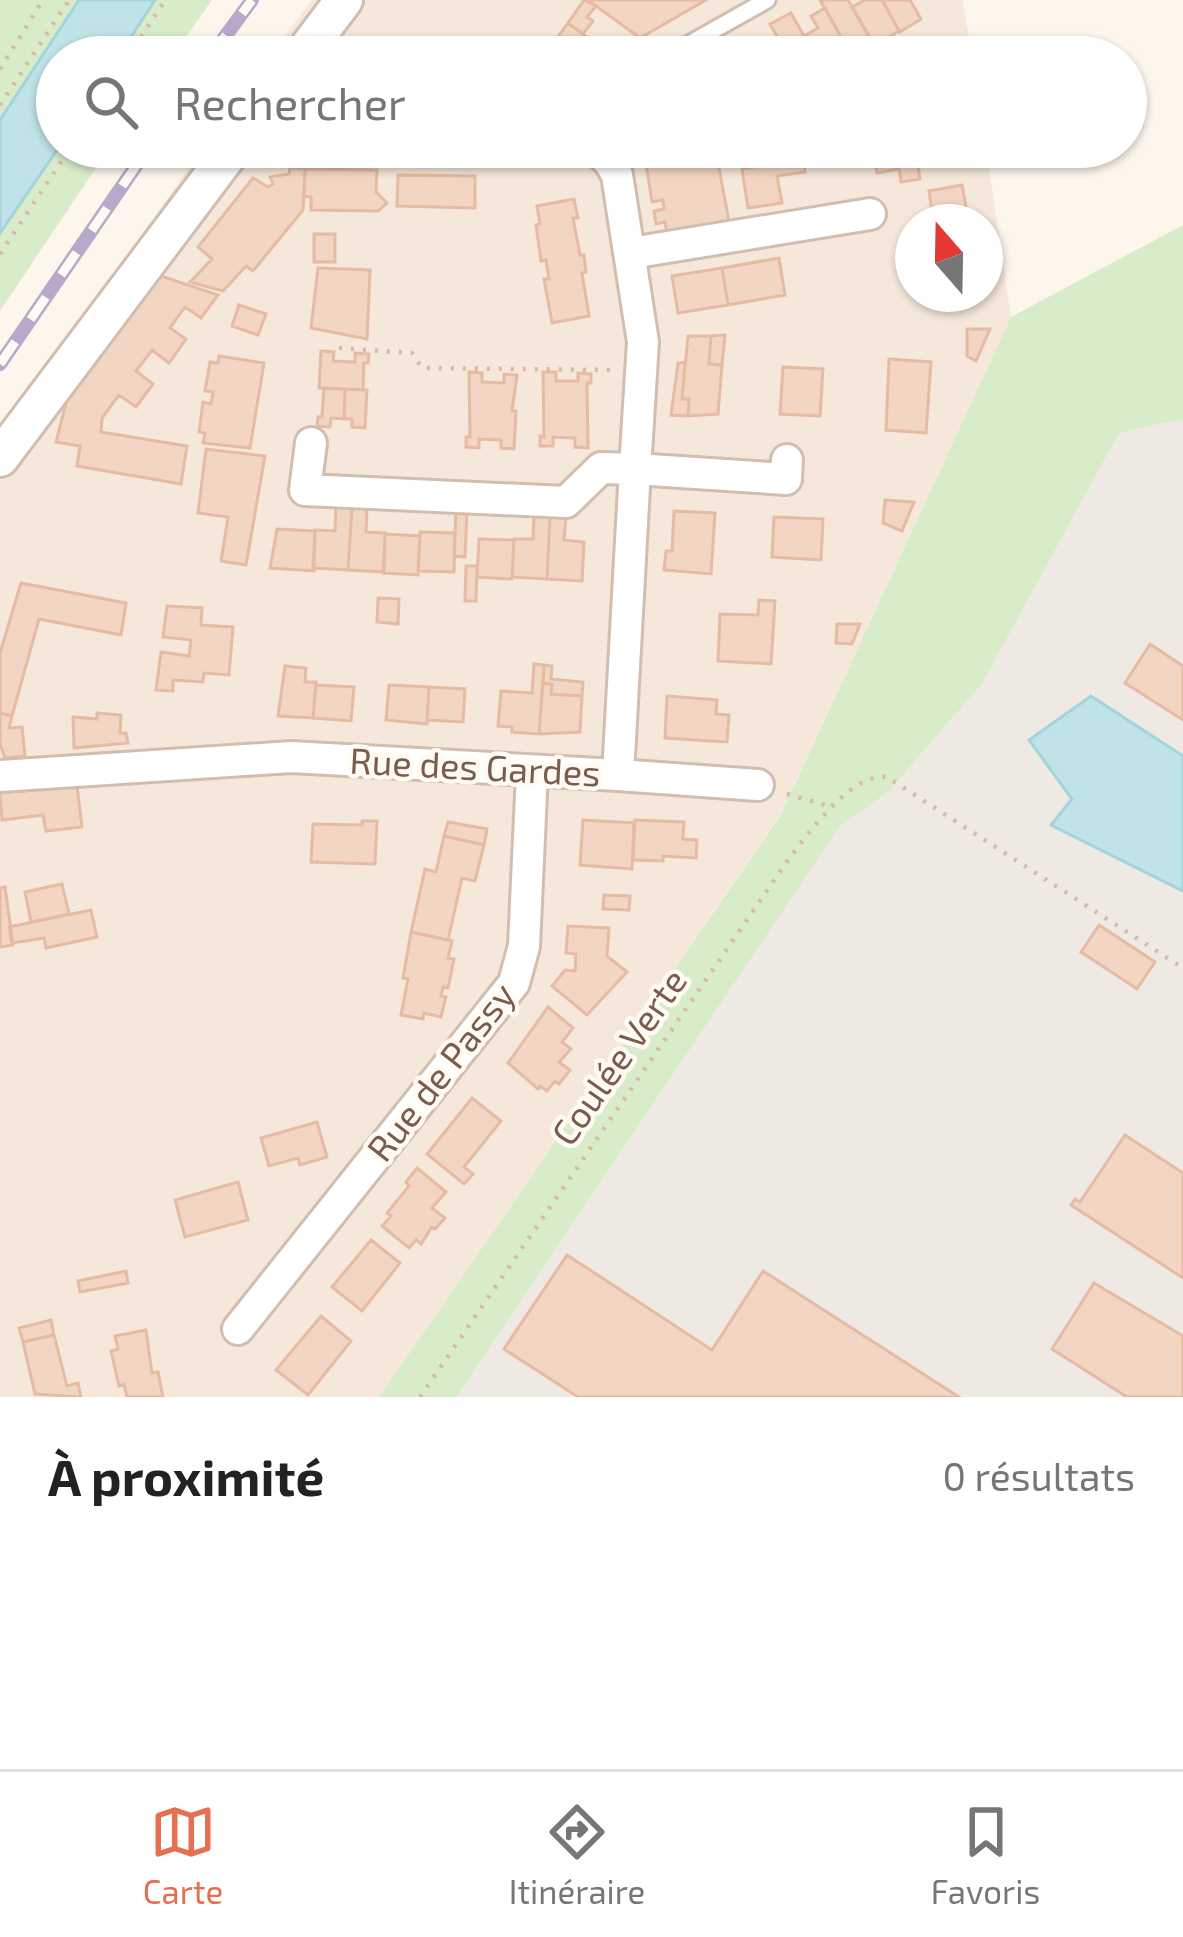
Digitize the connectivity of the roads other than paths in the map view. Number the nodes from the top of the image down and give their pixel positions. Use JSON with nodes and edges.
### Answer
{"nodes":[{"id":1,"x":344,"y":0,"type":"edge"},
{"id":2,"x":767,"y":0,"type":"edge"},
{"id":3,"x":317,"y":36,"type":"edge"},
{"id":4,"x":703,"y":36,"type":"edge"},
{"id":5,"x":218,"y":168,"type":"edge"},
{"id":6,"x":613,"y":168,"type":"edge"},
{"id":7,"x":871,"y":214,"type":"dead end"},
{"id":8,"x":631,"y":253,"type":"junction"},
{"id":9,"x":311,"y":443,"type":"dead end"},
{"id":10,"x":0,"y":458,"type":"edge"},
{"id":11,"x":788,"y":460,"type":"dead end"},
{"id":12,"x":634,"y":469,"type":"junction"},
{"id":13,"x":532,"y":772,"type":"junction"},
{"id":14,"x":618,"y":775,"type":"junction"},
{"id":15,"x":0,"y":776,"type":"edge"},
{"id":16,"x":758,"y":785,"type":"road end"},
{"id":17,"x":238,"y":1329,"type":"dead end"}],
"edges":[{"from":1,"to":3,"type":"street"},
{"from":2,"to":4,"type":"lane"},
{"from":5,"to":10,"type":"street"},
{"from":6,"to":8,"type":"street","name":"Rue des Gardes"},
{"from":7,"to":8,"type":"street"},
{"from":8,"to":12,"type":"street","name":"Rue des Gardes"},
{"from":9,"to":12,"type":"street"},
{"from":11,"to":12,"type":"street"},
{"from":12,"to":14,"type":"street","name":"Rue des Gardes"},
{"from":13,"to":14,"type":"street","name":"Rue des Gardes"},
{"from":13,"to":15,"type":"street","name":"Rue des Gardes"},
{"from":13,"to":17,"type":"street","name":"Rue de Passy"},
{"from":14,"to":16,"type":"street"}]}
